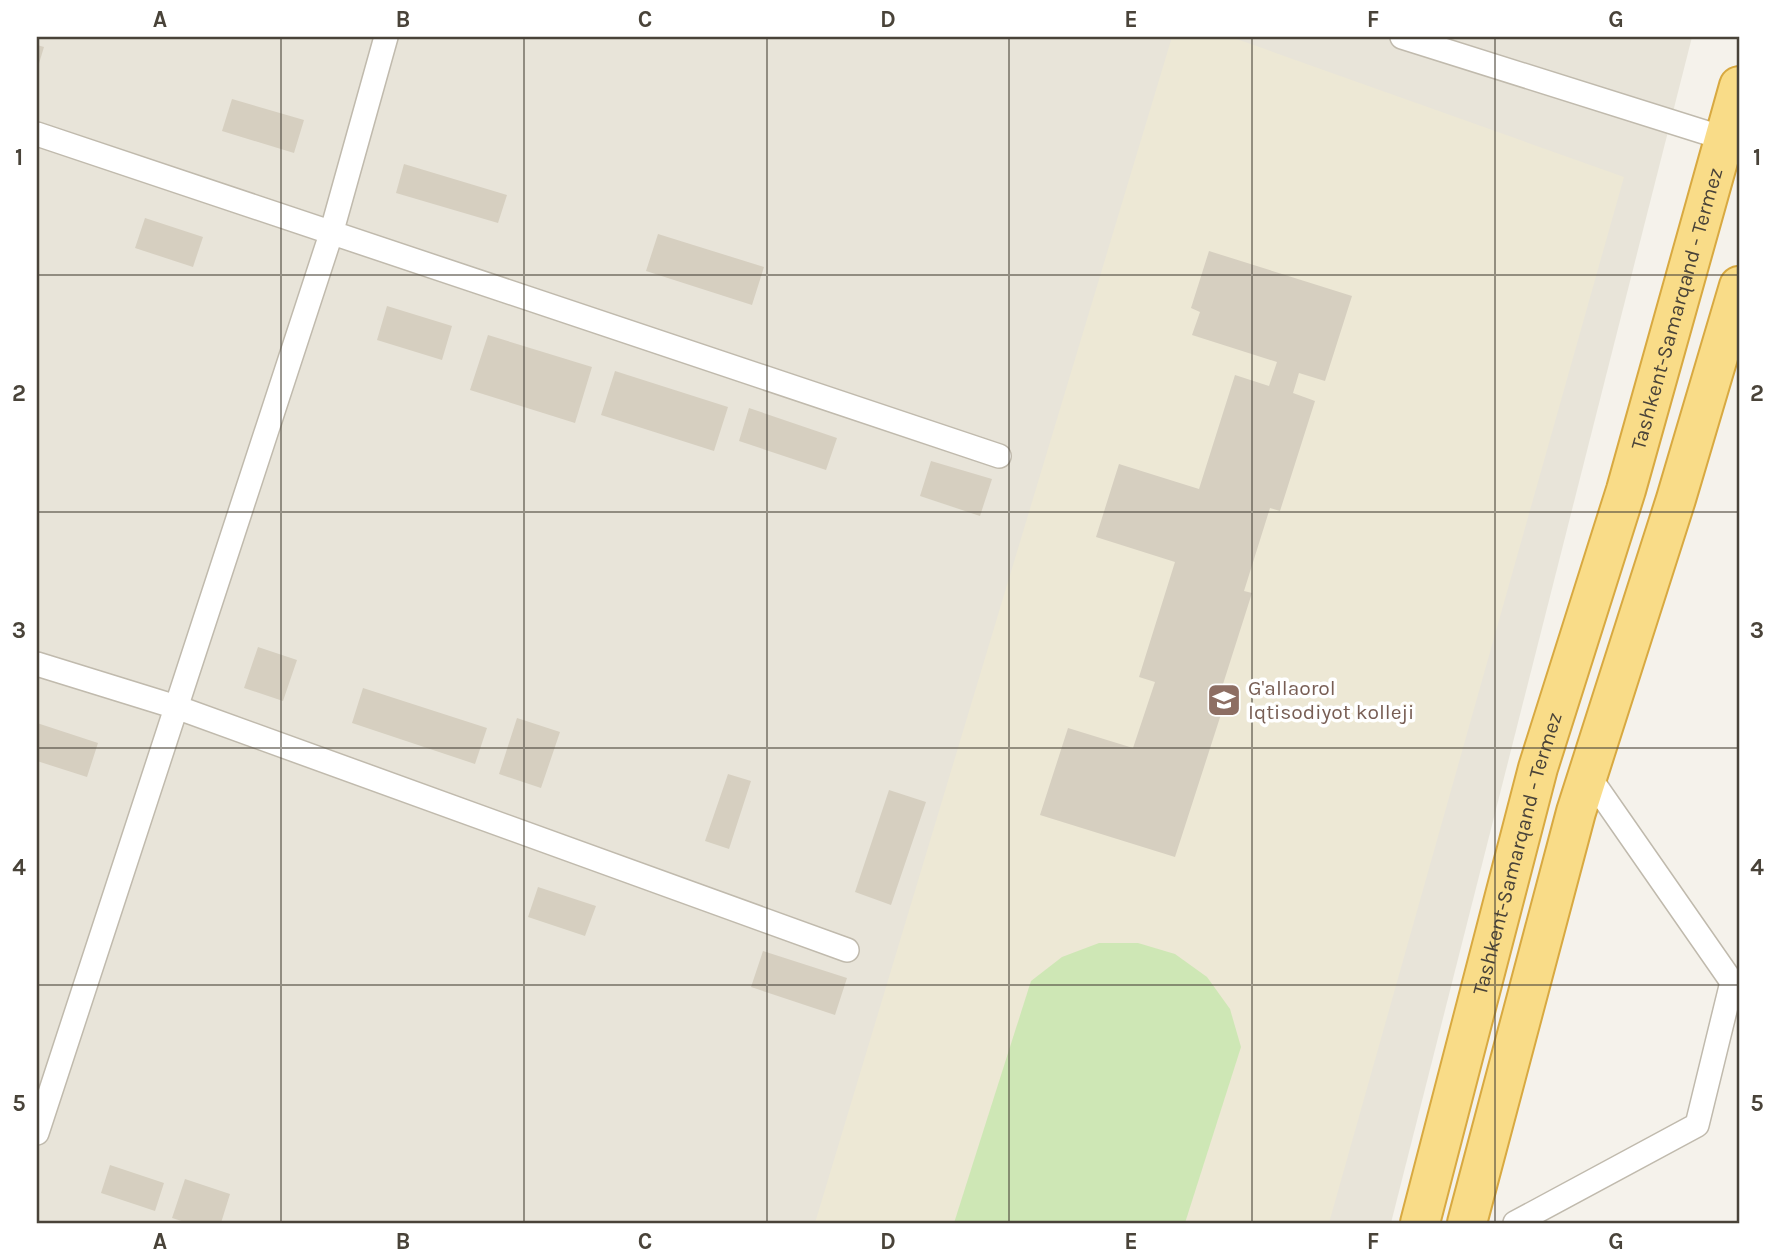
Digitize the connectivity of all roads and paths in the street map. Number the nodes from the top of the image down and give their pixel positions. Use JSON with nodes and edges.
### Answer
{"nodes":[{"id":1,"x":386,"y":37,"type":"edge"},
{"id":2,"x":1402,"y":37,"type":"edge"},
{"id":3,"x":1739,"y":86,"type":"edge"},
{"id":4,"x":37,"y":134,"type":"edge"},
{"id":5,"x":1723,"y":138,"type":"junction"},
{"id":6,"x":331,"y":234,"type":"junction"},
{"id":7,"x":1739,"y":286,"type":"edge"},
{"id":8,"x":999,"y":456,"type":"dead end"},
{"id":9,"x":1626,"y":490,"type":"junction"},
{"id":10,"x":1676,"y":499,"type":"junction"},
{"id":11,"x":37,"y":664,"type":"edge"},
{"id":12,"x":176,"y":707,"type":"junction"},
{"id":13,"x":1588,"y":775,"type":"junction"},
{"id":14,"x":847,"y":950,"type":"dead end"},
{"id":15,"x":37,"y":1133,"type":"edge"},
{"id":16,"x":1420,"y":1223,"type":"edge"},
{"id":17,"x":1467,"y":1223,"type":"edge"},
{"id":18,"x":1515,"y":1223,"type":"edge"}],
"edges":[{"from":1,"to":6,"type":"street"},
{"from":2,"to":5,"type":"street"},
{"from":3,"to":5,"type":"highway","name":"Tashkent-Samarqand - Termez"},
{"from":4,"to":6,"type":"street"},
{"from":5,"to":9,"type":"highway","name":"Tashkent-Samarqand - Termez"},
{"from":6,"to":8,"type":"street"},
{"from":6,"to":12,"type":"street"},
{"from":7,"to":10,"type":"highway"},
{"from":9,"to":10,"type":"highway"},
{"from":9,"to":16,"type":"highway","name":"Tashkent-Samarqand - Termez"},
{"from":10,"to":13,"type":"highway"},
{"from":11,"to":12,"type":"street"},
{"from":12,"to":14,"type":"street"},
{"from":12,"to":15,"type":"street"},
{"from":13,"to":17,"type":"highway"},
{"from":13,"to":18,"type":"street"}]}
